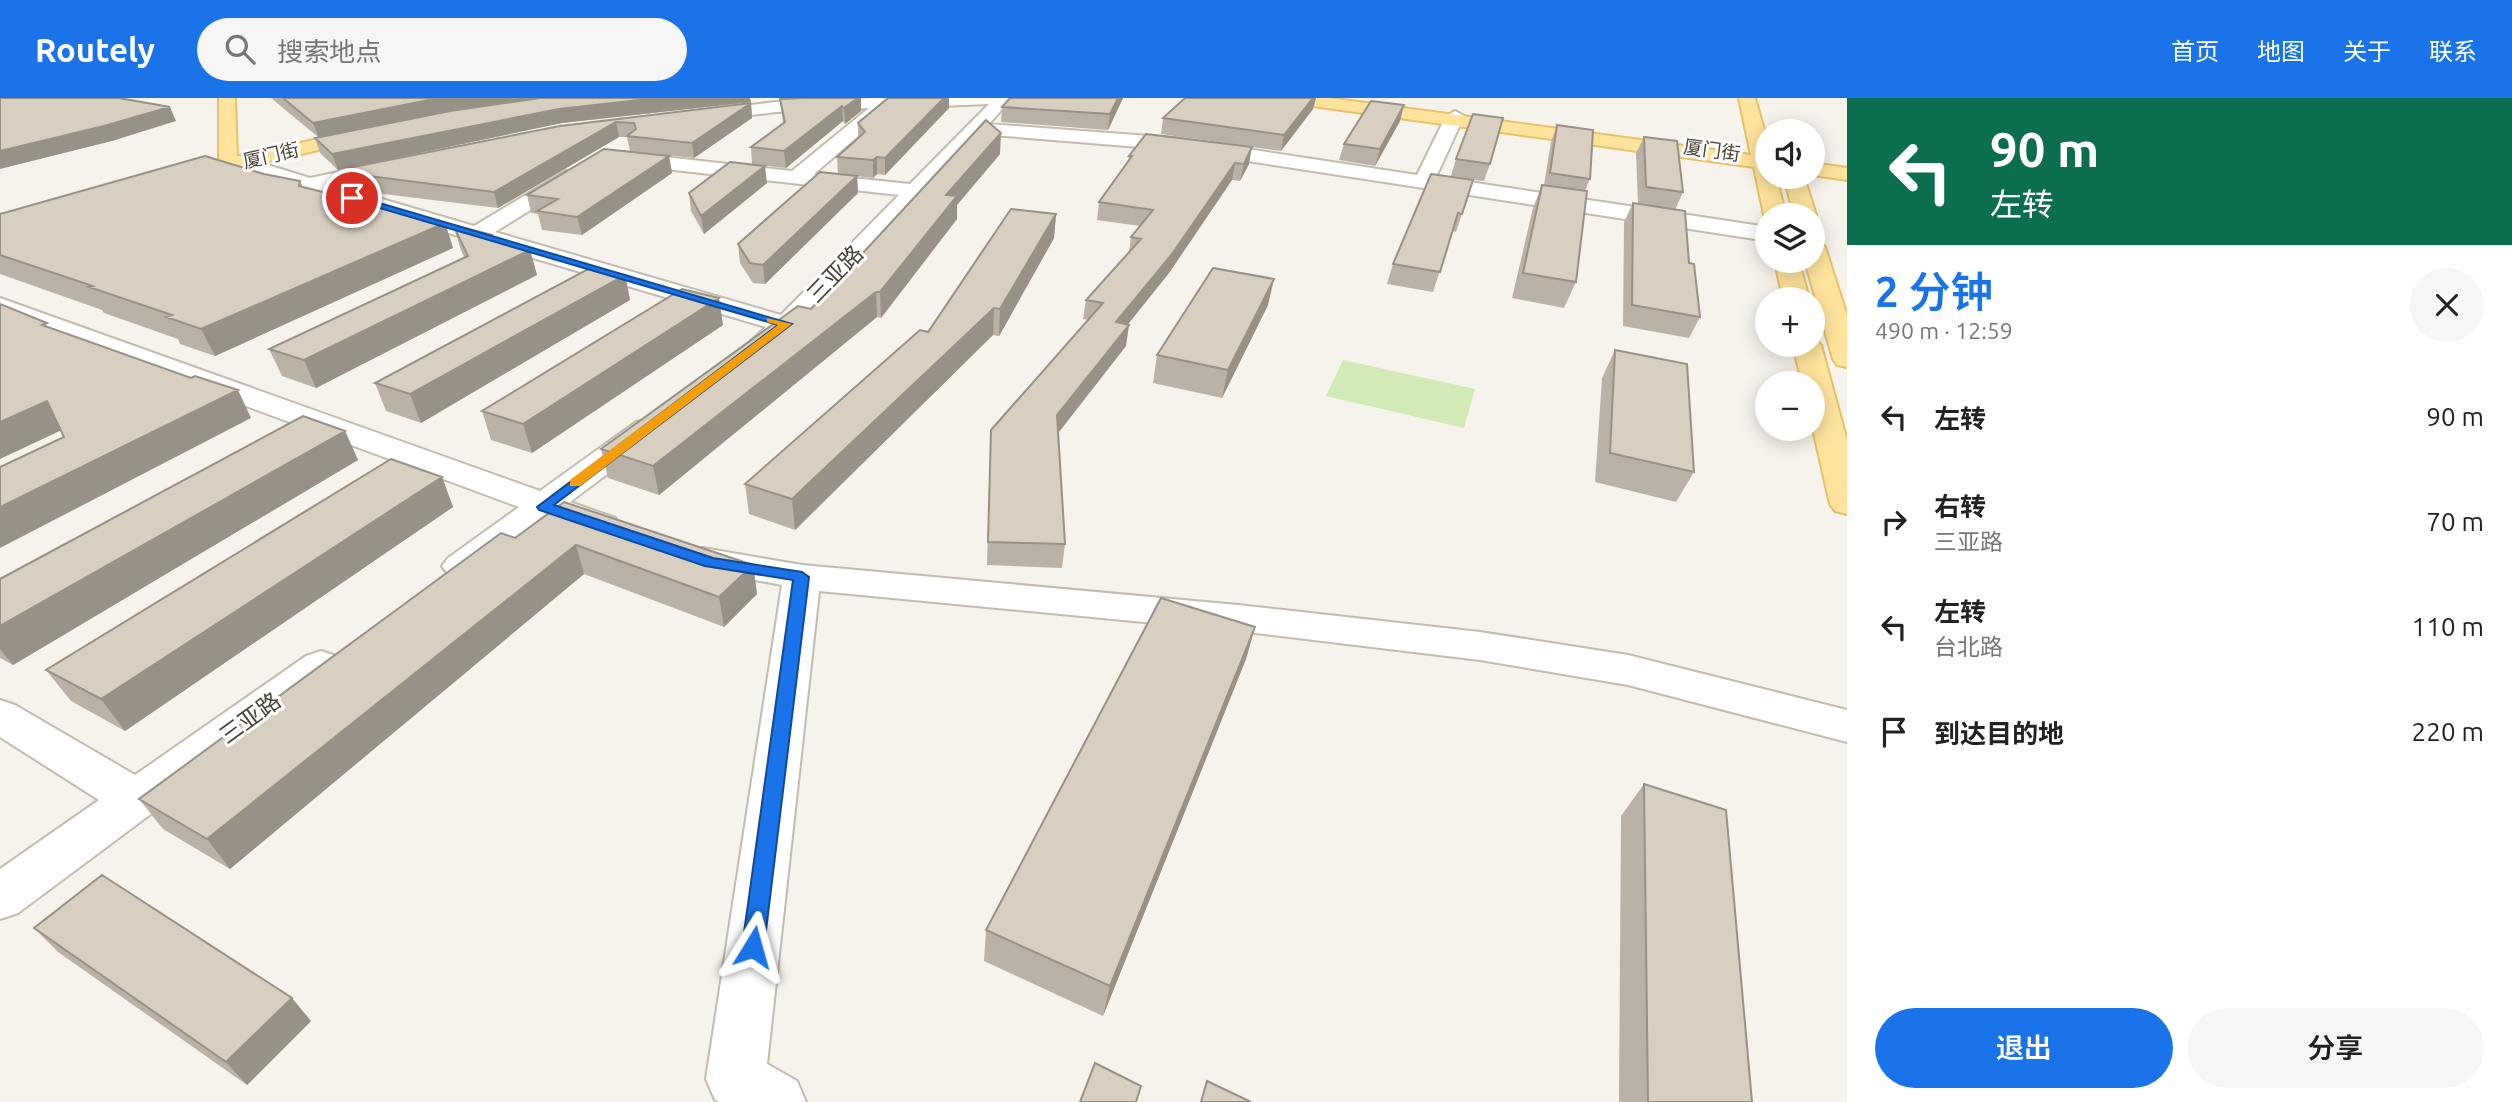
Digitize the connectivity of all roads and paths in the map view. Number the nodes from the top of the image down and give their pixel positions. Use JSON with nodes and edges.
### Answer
{"nodes":[{"id":1,"x":227,"y":98,"type":"edge"},
{"id":2,"x":241,"y":98,"type":"edge"},
{"id":3,"x":1003,"y":98,"type":"edge"},
{"id":4,"x":1291,"y":98,"type":"edge"},
{"id":5,"x":1324,"y":98,"type":"edge"},
{"id":6,"x":1747,"y":98,"type":"edge"},
{"id":7,"x":886,"y":103,"type":"junction"},
{"id":8,"x":679,"y":118,"type":"edge"},
{"id":9,"x":1454,"y":118,"type":"junction"},
{"id":10,"x":1755,"y":126,"type":"edge"},
{"id":11,"x":384,"y":128,"type":"edge"},
{"id":12,"x":976,"y":128,"type":"junction"},
{"id":13,"x":635,"y":138,"type":"edge"},
{"id":14,"x":1755,"y":159,"type":"edge"},
{"id":15,"x":238,"y":160,"type":"junction"},
{"id":16,"x":415,"y":162,"type":"edge"},
{"id":17,"x":593,"y":164,"type":"edge"},
{"id":18,"x":1825,"y":168,"type":"edge"},
{"id":19,"x":1847,"y":171,"type":"edge"},
{"id":20,"x":796,"y":178,"type":"junction"},
{"id":21,"x":160,"y":181,"type":"edge"},
{"id":22,"x":1424,"y":181,"type":"junction"},
{"id":23,"x":307,"y":185,"type":"junction"},
{"id":24,"x":915,"y":191,"type":"junction"},
{"id":25,"x":1755,"y":232,"type":"edge"},
{"id":26,"x":476,"y":234,"type":"junction"},
{"id":27,"x":1821,"y":273,"type":"edge"},
{"id":28,"x":0,"y":306,"type":"edge"},
{"id":29,"x":786,"y":324,"type":"junction"},
{"id":30,"x":1810,"y":357,"type":"edge"},
{"id":31,"x":742,"y":358,"type":"edge"},
{"id":32,"x":1847,"y":359,"type":"edge"},
{"id":33,"x":676,"y":407,"type":"edge"},
{"id":34,"x":1847,"y":504,"type":"edge"},
{"id":35,"x":544,"y":507,"type":"junction"},
{"id":36,"x":634,"y":537,"type":"edge"},
{"id":37,"x":672,"y":550,"type":"edge"},
{"id":38,"x":802,"y":577,"type":"junction"},
{"id":39,"x":430,"y":588,"type":"edge"},
{"id":40,"x":351,"y":645,"type":"edge"},
{"id":41,"x":0,"y":716,"type":"edge"},
{"id":42,"x":1847,"y":726,"type":"edge"},
{"id":43,"x":136,"y":799,"type":"junction"},
{"id":44,"x":0,"y":897,"type":"edge"},
{"id":45,"x":776,"y":1102,"type":"edge"}],
"edges":[{"from":1,"to":15,"type":"main road"},
{"from":2,"to":15,"type":"main road"},
{"from":3,"to":7,"type":"street"},
{"from":3,"to":12,"type":"street","name":"三亚路"},
{"from":4,"to":9,"type":"main road","name":"厦门街"},
{"from":5,"to":9,"type":"main road","name":"厦门街"},
{"from":6,"to":10,"type":"main road"},
{"from":7,"to":8,"type":"street"},
{"from":7,"to":20,"type":"street"},
{"from":9,"to":14,"type":"main road","name":"厦门街"},
{"from":9,"to":22,"type":"street"},
{"from":11,"to":15,"type":"main road","name":"厦门街"},
{"from":12,"to":22,"type":"street"},
{"from":12,"to":24,"type":"street","name":"三亚路"},
{"from":13,"to":20,"type":"street"},
{"from":15,"to":21,"type":"main road","name":"厦门街"},
{"from":15,"to":23,"type":"street"},
{"from":16,"to":23,"type":"street"},
{"from":17,"to":26,"type":"street"},
{"from":18,"to":19,"type":"main road"},
{"from":20,"to":24,"type":"street"},
{"from":22,"to":25,"type":"street"},
{"from":23,"to":26,"type":"street"},
{"from":24,"to":29,"type":"street","name":"三亚路"},
{"from":26,"to":29,"type":"street"},
{"from":27,"to":32,"type":"main road"},
{"from":28,"to":35,"type":"street"},
{"from":29,"to":31,"type":"street","name":"三亚路"},
{"from":30,"to":34,"type":"main road"},
{"from":33,"to":35,"type":"street"},
{"from":35,"to":36,"type":"street"},
{"from":35,"to":39,"type":"street"},
{"from":37,"to":38,"type":"street"},
{"from":38,"to":42,"type":"street"},
{"from":38,"to":45,"type":"street"},
{"from":40,"to":43,"type":"street","name":"三亚路"},
{"from":41,"to":43,"type":"street"},
{"from":43,"to":44,"type":"street","name":"三亚路"}]}
